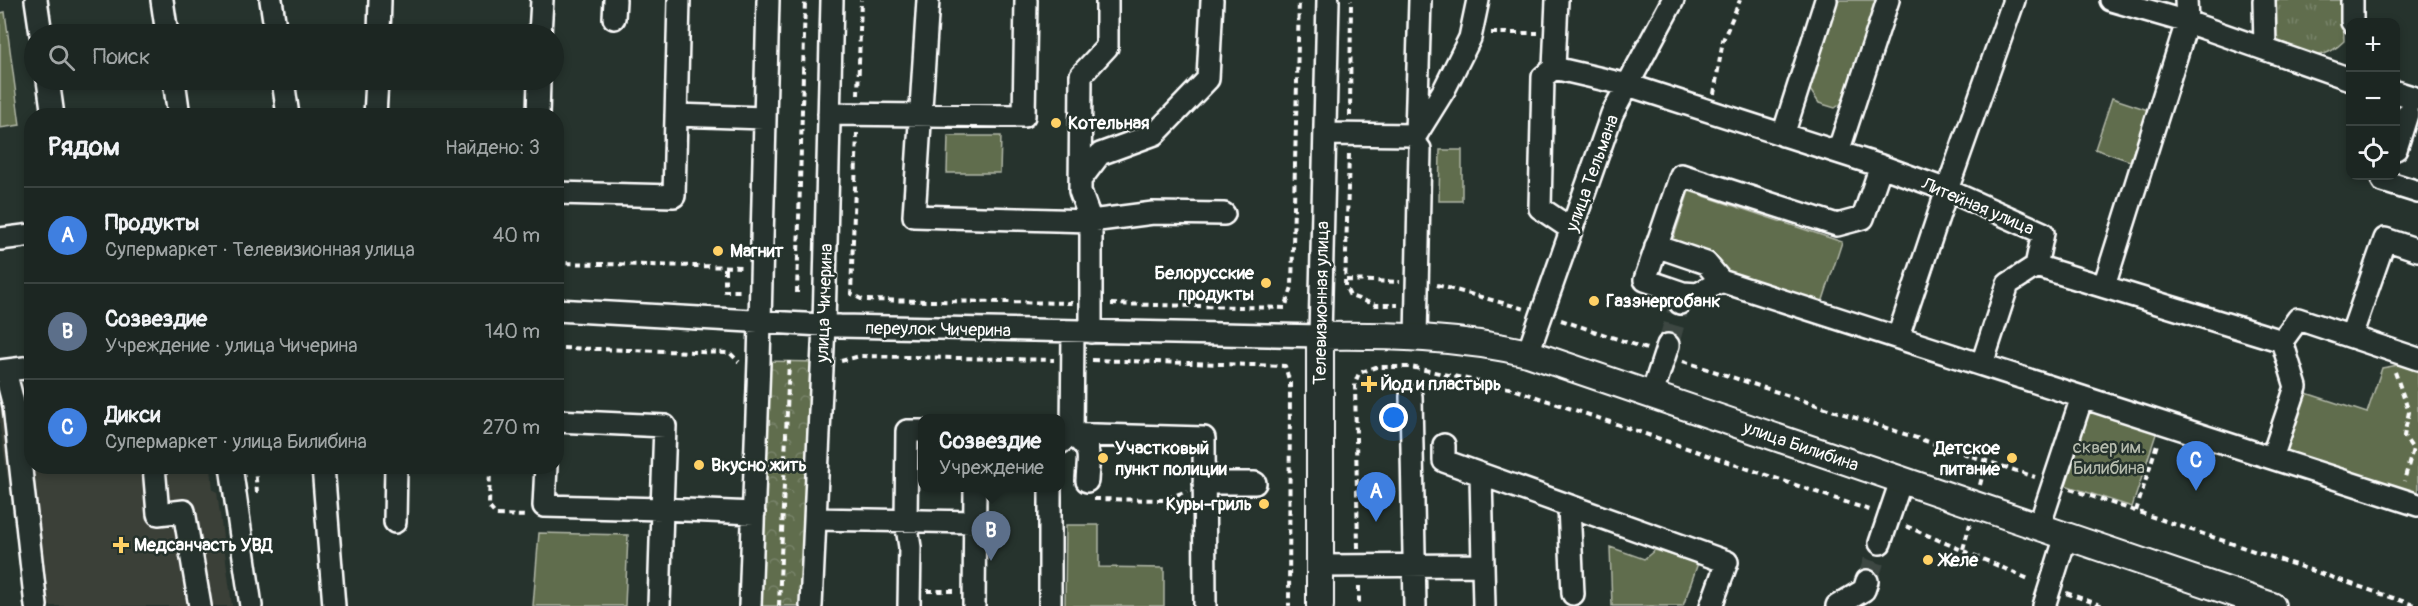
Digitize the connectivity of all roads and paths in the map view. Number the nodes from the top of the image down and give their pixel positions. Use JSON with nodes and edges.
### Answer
{"nodes":[{"id":1,"x":36,"y":0,"type":"edge"},
{"id":2,"x":162,"y":0,"type":"edge"},
{"id":3,"x":271,"y":0,"type":"edge"},
{"id":4,"x":380,"y":0,"type":"edge"},
{"id":5,"x":542,"y":0,"type":"edge"},
{"id":6,"x":679,"y":0,"type":"edge"},
{"id":7,"x":768,"y":0,"type":"edge"},
{"id":8,"x":805,"y":0,"type":"edge"},
{"id":9,"x":831,"y":0,"type":"edge"},
{"id":10,"x":928,"y":0,"type":"edge"},
{"id":11,"x":1026,"y":0,"type":"edge"},
{"id":12,"x":1107,"y":0,"type":"edge"},
{"id":13,"x":1212,"y":0,"type":"edge"},
{"id":14,"x":1328,"y":0,"type":"edge"},
{"id":15,"x":1420,"y":0,"type":"edge"},
{"id":16,"x":1478,"y":0,"type":"edge"},
{"id":17,"x":1557,"y":0,"type":"edge"},
{"id":18,"x":1673,"y":0,"type":"edge"},
{"id":19,"x":1740,"y":0,"type":"edge"},
{"id":20,"x":1826,"y":0,"type":"edge"},
{"id":21,"x":1888,"y":0,"type":"edge"},
{"id":22,"x":2014,"y":0,"type":"edge"},
{"id":23,"x":2111,"y":0,"type":"edge"},
{"id":24,"x":2186,"y":0,"type":"edge"},
{"id":25,"x":2264,"y":0,"type":"edge"},
{"id":26,"x":2352,"y":0,"type":"edge"},
{"id":27,"x":2352,"y":18,"type":"edge"},
{"id":28,"x":2187,"y":22,"type":"junction"},
{"id":29,"x":40,"y":24,"type":"edge"},
{"id":30,"x":166,"y":24,"type":"edge"},
{"id":31,"x":275,"y":24,"type":"edge"},
{"id":32,"x":379,"y":24,"type":"edge"},
{"id":33,"x":541,"y":24,"type":"edge"},
{"id":34,"x":1556,"y":34,"type":"junction"},
{"id":35,"x":1470,"y":38,"type":"junction"},
{"id":36,"x":2265,"y":49,"type":"junction"},
{"id":37,"x":1554,"y":68,"type":"junction"},
{"id":38,"x":2346,"y":78,"type":"edge"},
{"id":39,"x":1628,"y":86,"type":"junction"},
{"id":40,"x":49,"y":90,"type":"edge"},
{"id":41,"x":175,"y":90,"type":"edge"},
{"id":42,"x":284,"y":90,"type":"edge"},
{"id":43,"x":376,"y":90,"type":"edge"},
{"id":44,"x":539,"y":90,"type":"edge"},
{"id":45,"x":2400,"y":95,"type":"edge"},
{"id":46,"x":2413,"y":106,"type":"edge"},
{"id":47,"x":52,"y":108,"type":"edge"},
{"id":48,"x":178,"y":108,"type":"edge"},
{"id":49,"x":287,"y":108,"type":"edge"},
{"id":50,"x":375,"y":108,"type":"edge"},
{"id":51,"x":538,"y":108,"type":"edge"},
{"id":52,"x":1713,"y":113,"type":"junction"},
{"id":53,"x":830,"y":114,"type":"junction"},
{"id":54,"x":676,"y":115,"type":"junction"},
{"id":55,"x":920,"y":116,"type":"junction"},
{"id":56,"x":764,"y":118,"type":"junction"},
{"id":57,"x":1325,"y":134,"type":"junction"},
{"id":58,"x":1783,"y":135,"type":"junction"},
{"id":59,"x":2400,"y":139,"type":"edge"},
{"id":60,"x":1418,"y":142,"type":"junction"},
{"id":61,"x":1838,"y":152,"type":"junction"},
{"id":62,"x":1881,"y":166,"type":"junction"},
{"id":63,"x":1081,"y":178,"type":"junction"},
{"id":64,"x":2383,"y":180,"type":"edge"},
{"id":65,"x":1947,"y":190,"type":"junction"},
{"id":66,"x":2418,"y":192,"type":"edge"},
{"id":67,"x":564,"y":193,"type":"edge"},
{"id":68,"x":1224,"y":214,"type":"dead end"},
{"id":69,"x":1091,"y":221,"type":"junction"},
{"id":70,"x":1571,"y":229,"type":"junction"},
{"id":71,"x":24,"y":236,"type":"edge"},
{"id":72,"x":0,"y":239,"type":"edge"},
{"id":73,"x":1656,"y":246,"type":"junction"},
{"id":74,"x":2418,"y":250,"type":"edge"},
{"id":75,"x":564,"y":263,"type":"edge"},
{"id":76,"x":2036,"y":266,"type":"junction"},
{"id":77,"x":747,"y":267,"type":"dead end"},
{"id":78,"x":725,"y":268,"type":"junction"},
{"id":79,"x":1721,"y":281,"type":"junction"},
{"id":80,"x":1412,"y":282,"type":"junction"},
{"id":81,"x":748,"y":283,"type":"dead end"},
{"id":82,"x":2104,"y":286,"type":"junction"},
{"id":83,"x":797,"y":293,"type":"dead end"},
{"id":84,"x":564,"y":310,"type":"edge"},
{"id":85,"x":1541,"y":313,"type":"junction"},
{"id":86,"x":760,"y":322,"type":"junction"},
{"id":87,"x":824,"y":325,"type":"junction"},
{"id":88,"x":1082,"y":332,"type":"junction"},
{"id":89,"x":1320,"y":336,"type":"junction"},
{"id":90,"x":2351,"y":336,"type":"junction"},
{"id":91,"x":1898,"y":337,"type":"junction"},
{"id":92,"x":1416,"y":338,"type":"junction"},
{"id":93,"x":2282,"y":341,"type":"junction"},
{"id":94,"x":564,"y":348,"type":"edge"},
{"id":95,"x":2388,"y":349,"type":"junction"},
{"id":96,"x":1666,"y":350,"type":"junction"},
{"id":97,"x":1528,"y":353,"type":"junction"},
{"id":98,"x":2418,"y":359,"type":"edge"},
{"id":99,"x":1072,"y":360,"type":"junction"},
{"id":100,"x":789,"y":361,"type":"dead end"},
{"id":101,"x":839,"y":361,"type":"dead end"},
{"id":102,"x":1982,"y":364,"type":"junction"},
{"id":103,"x":24,"y":368,"type":"edge"},
{"id":104,"x":2,"y":371,"type":"edge"},
{"id":105,"x":739,"y":373,"type":"dead end"},
{"id":106,"x":1652,"y":394,"type":"junction"},
{"id":107,"x":1411,"y":396,"type":"dead end"},
{"id":108,"x":2082,"y":397,"type":"junction"},
{"id":109,"x":23,"y":405,"type":"edge"},
{"id":110,"x":24,"y":420,"type":"edge"},
{"id":111,"x":564,"y":421,"type":"edge"},
{"id":112,"x":2164,"y":423,"type":"junction"},
{"id":113,"x":1065,"y":428,"type":"edge"},
{"id":114,"x":918,"y":431,"type":"edge"},
{"id":115,"x":1065,"y":438,"type":"edge"},
{"id":116,"x":1065,"y":438,"type":"edge"},
{"id":117,"x":1444,"y":445,"type":"dead end"},
{"id":118,"x":2272,"y":458,"type":"junction"},
{"id":119,"x":27,"y":474,"type":"edge"},
{"id":120,"x":155,"y":474,"type":"edge"},
{"id":121,"x":232,"y":474,"type":"edge"},
{"id":122,"x":324,"y":474,"type":"edge"},
{"id":123,"x":396,"y":474,"type":"edge"},
{"id":124,"x":490,"y":474,"type":"edge"},
{"id":125,"x":546,"y":474,"type":"edge"},
{"id":126,"x":1481,"y":475,"type":"junction"},
{"id":127,"x":1901,"y":482,"type":"junction"},
{"id":128,"x":1204,"y":483,"type":"junction"},
{"id":129,"x":1255,"y":483,"type":"dead end"},
{"id":130,"x":2054,"y":484,"type":"junction"},
{"id":131,"x":1088,"y":490,"type":"joint"},
{"id":132,"x":975,"y":492,"type":"edge"},
{"id":133,"x":1050,"y":492,"type":"edge"},
{"id":134,"x":2408,"y":502,"type":"edge"},
{"id":135,"x":544,"y":506,"type":"junction"},
{"id":136,"x":1569,"y":506,"type":"junction"},
{"id":137,"x":662,"y":509,"type":"junction"},
{"id":138,"x":2136,"y":511,"type":"junction"},
{"id":139,"x":754,"y":513,"type":"junction"},
{"id":140,"x":1889,"y":517,"type":"junction"},
{"id":141,"x":815,"y":519,"type":"junction"},
{"id":142,"x":906,"y":520,"type":"junction"},
{"id":143,"x":395,"y":522,"type":"dead end"},
{"id":144,"x":975,"y":522,"type":"junction"},
{"id":145,"x":2039,"y":527,"type":"junction"},
{"id":146,"x":2066,"y":536,"type":"junction"},
{"id":147,"x":1880,"y":543,"type":"tunnel mouth"},
{"id":148,"x":1483,"y":565,"type":"junction"},
{"id":149,"x":1319,"y":566,"type":"junction"},
{"id":150,"x":1359,"y":566,"type":"junction"},
{"id":151,"x":1414,"y":566,"type":"junction"},
{"id":152,"x":1868,"y":581,"type":"tunnel mouth"},
{"id":153,"x":1573,"y":594,"type":"dead end"},
{"id":154,"x":2047,"y":597,"type":"edge"},
{"id":155,"x":910,"y":598,"type":"edge"},
{"id":156,"x":974,"y":599,"type":"edge"},
{"id":157,"x":36,"y":606,"type":"edge"},
{"id":158,"x":200,"y":606,"type":"edge"},
{"id":159,"x":251,"y":606,"type":"edge"},
{"id":160,"x":334,"y":606,"type":"edge"},
{"id":161,"x":659,"y":606,"type":"edge"},
{"id":162,"x":750,"y":606,"type":"edge"},
{"id":163,"x":779,"y":606,"type":"edge"},
{"id":164,"x":811,"y":606,"type":"edge"},
{"id":165,"x":1050,"y":606,"type":"edge"},
{"id":166,"x":1205,"y":606,"type":"edge"},
{"id":167,"x":1289,"y":606,"type":"edge"},
{"id":168,"x":1320,"y":606,"type":"edge"},
{"id":169,"x":1359,"y":606,"type":"edge"},
{"id":170,"x":1415,"y":606,"type":"edge"},
{"id":171,"x":1484,"y":606,"type":"edge"},
{"id":172,"x":1711,"y":606,"type":"edge"},
{"id":173,"x":1837,"y":606,"type":"edge"},
{"id":174,"x":2103,"y":606,"type":"edge"},
{"id":175,"x":2272,"y":606,"type":"edge"},
{"id":176,"x":2417,"y":606,"type":"edge"}],
"edges":[{"from":1,"to":29,"type":"street"},
{"from":2,"to":30,"type":"street"},
{"from":3,"to":31,"type":"street"},
{"from":4,"to":32,"type":"street"},
{"from":5,"to":33,"type":"street"},
{"from":6,"to":54,"type":"street"},
{"from":7,"to":56,"type":"street"},
{"from":8,"to":83,"type":"path"},
{"from":9,"to":53,"type":"street","name":"улица Чичерина"},
{"from":10,"to":55,"type":"street"},
{"from":11,"to":55,"type":"street"},
{"from":12,"to":63,"type":"street"},
{"from":13,"to":63,"type":"street"},
{"from":14,"to":57,"type":"street","name":"Телевизионная улица"},
{"from":15,"to":60,"type":"street"},
{"from":16,"to":35,"type":"street"},
{"from":17,"to":34,"type":"street"},
{"from":18,"to":39,"type":"street","name":"улица Тельмана"},
{"from":19,"to":52,"type":"path"},
{"from":20,"to":58,"type":"street"},
{"from":21,"to":61,"type":"street"},
{"from":22,"to":65,"type":"street"},
{"from":23,"to":28,"type":"street"},
{"from":24,"to":28,"type":"street"},
{"from":25,"to":36,"type":"street"},
{"from":26,"to":27,"type":"street"},
{"from":28,"to":36,"type":"street"},
{"from":28,"to":82,"type":"street"},
{"from":34,"to":35,"type":"path"},
{"from":34,"to":37,"type":"street"},
{"from":35,"to":60,"type":"street"},
{"from":36,"to":38,"type":"street"},
{"from":37,"to":39,"type":"street","name":"Литейная улица"},
{"from":37,"to":70,"type":"street"},
{"from":39,"to":52,"type":"street","name":"Литейная улица"},
{"from":39,"to":70,"type":"street","name":"улица Тельмана"},
{"from":40,"to":47,"type":"street"},
{"from":41,"to":48,"type":"street"},
{"from":42,"to":49,"type":"street"},
{"from":43,"to":50,"type":"street"},
{"from":44,"to":51,"type":"street"},
{"from":45,"to":46,"type":"street"},
{"from":46,"to":59,"type":"street"},
{"from":52,"to":58,"type":"street","name":"Литейная улица"},
{"from":53,"to":55,"type":"street"},
{"from":53,"to":87,"type":"street","name":"улица Чичерина"},
{"from":54,"to":56,"type":"street"},
{"from":54,"to":67,"type":"street"},
{"from":55,"to":69,"type":"street"},
{"from":56,"to":86,"type":"street"},
{"from":57,"to":60,"type":"street"},
{"from":57,"to":89,"type":"street","name":"Телевизионная улица"},
{"from":58,"to":61,"type":"street","name":"Литейная улица"},
{"from":60,"to":80,"type":"street"},
{"from":61,"to":62,"type":"street","name":"Литейная улица"},
{"from":62,"to":65,"type":"street","name":"Литейная улица"},
{"from":62,"to":73,"type":"street"},
{"from":63,"to":69,"type":"street"},
{"from":64,"to":66,"type":"street"},
{"from":65,"to":76,"type":"street","name":"Литейная улица"},
{"from":65,"to":91,"type":"street"},
{"from":68,"to":69,"type":"street"},
{"from":69,"to":88,"type":"street"},
{"from":70,"to":85,"type":"street","name":"улица Тельмана"},
{"from":71,"to":72,"type":"street"},
{"from":73,"to":79,"type":"street"},
{"from":73,"to":79,"type":"street"},
{"from":74,"to":90,"type":"street"},
{"from":75,"to":78,"type":"path"},
{"from":76,"to":82,"type":"street"},
{"from":76,"to":102,"type":"street"},
{"from":77,"to":78,"type":"path"},
{"from":78,"to":81,"type":"path"},
{"from":79,"to":91,"type":"street"},
{"from":80,"to":80,"type":"path"},
{"from":80,"to":85,"type":"path"},
{"from":80,"to":92,"type":"street"},
{"from":82,"to":93,"type":"street"},
{"from":84,"to":86,"type":"street","name":"переулок Чичерина"},
{"from":85,"to":96,"type":"path"},
{"from":85,"to":97,"type":"street","name":"улица Тельмана"},
{"from":86,"to":87,"type":"street","name":"переулок Чичерина"},
{"from":86,"to":139,"type":"street"},
{"from":87,"to":88,"type":"street","name":"переулок Чичерина"},
{"from":87,"to":141,"type":"street","name":"улица Чичерина"},
{"from":88,"to":89,"type":"street","name":"переулок Чичерина"},
{"from":88,"to":99,"type":"street"},
{"from":89,"to":92,"type":"main road","name":"улица Билибина"},
{"from":89,"to":149,"type":"main road","name":"Телевизионная улица"},
{"from":90,"to":93,"type":"street"},
{"from":90,"to":95,"type":"street"},
{"from":91,"to":102,"type":"street"},
{"from":92,"to":97,"type":"main road","name":"улица Билибина"},
{"from":93,"to":118,"type":"street"},
{"from":94,"to":105,"type":"path"},
{"from":95,"to":98,"type":"street"},
{"from":95,"to":134,"type":"path"},
{"from":96,"to":106,"type":"street"},
{"from":96,"to":130,"type":"path"},
{"from":97,"to":106,"type":"main road","name":"улица Билибина"},
{"from":99,"to":101,"type":"path"},
{"from":99,"to":113,"type":"street"},
{"from":99,"to":167,"type":"path"},
{"from":100,"to":163,"type":"path"},
{"from":102,"to":108,"type":"street"},
{"from":103,"to":104,"type":"street"},
{"from":104,"to":109,"type":"street"},
{"from":106,"to":127,"type":"main road","name":"улица Билибина"},
{"from":107,"to":151,"type":"street"},
{"from":108,"to":112,"type":"street"},
{"from":108,"to":130,"type":"street"},
{"from":109,"to":110,"type":"street"},
{"from":111,"to":137,"type":"street"},
{"from":112,"to":118,"type":"street"},
{"from":112,"to":138,"type":"path"},
{"from":114,"to":142,"type":"street"},
{"from":115,"to":128,"type":"street"},
{"from":116,"to":131,"type":"street"},
{"from":117,"to":126,"type":"street"},
{"from":118,"to":134,"type":"street"},
{"from":119,"to":157,"type":"street"},
{"from":120,"to":158,"type":"street"},
{"from":121,"to":159,"type":"street"},
{"from":122,"to":160,"type":"street"},
{"from":123,"to":143,"type":"street"},
{"from":124,"to":135,"type":"path"},
{"from":125,"to":135,"type":"street"},
{"from":126,"to":136,"type":"street"},
{"from":126,"to":148,"type":"street"},
{"from":127,"to":140,"type":"street"},
{"from":127,"to":145,"type":"main road","name":"улица Билибина"},
{"from":128,"to":129,"type":"street"},
{"from":128,"to":131,"type":"path"},
{"from":128,"to":166,"type":"street"},
{"from":130,"to":138,"type":"path"},
{"from":130,"to":145,"type":"street"},
{"from":132,"to":144,"type":"street"},
{"from":133,"to":165,"type":"street"},
{"from":135,"to":137,"type":"street"},
{"from":136,"to":153,"type":"street"},
{"from":136,"to":172,"type":"street"},
{"from":137,"to":139,"type":"street"},
{"from":137,"to":161,"type":"street"},
{"from":138,"to":176,"type":"path"},
{"from":139,"to":162,"type":"street"},
{"from":140,"to":147,"type":"street"},
{"from":140,"to":150,"type":"path"},
{"from":140,"to":154,"type":"path"},
{"from":141,"to":142,"type":"street"},
{"from":141,"to":164,"type":"street","name":"улица Чичерина"},
{"from":142,"to":144,"type":"street"},
{"from":142,"to":155,"type":"street"},
{"from":144,"to":156,"type":"street"},
{"from":145,"to":146,"type":"main road","name":"улица Билибина"},
{"from":146,"to":154,"type":"street"},
{"from":146,"to":175,"type":"main road","name":"улица Билибина"},
{"from":148,"to":151,"type":"street"},
{"from":148,"to":171,"type":"street"},
{"from":149,"to":150,"type":"street"},
{"from":149,"to":168,"type":"main road","name":"Телевизионная улица"},
{"from":150,"to":151,"type":"street"},
{"from":150,"to":169,"type":"path"},
{"from":151,"to":170,"type":"street"},
{"from":152,"to":173,"type":"street"},
{"from":154,"to":174,"type":"path"},
{"from":155,"to":156,"type":"path"}]}
